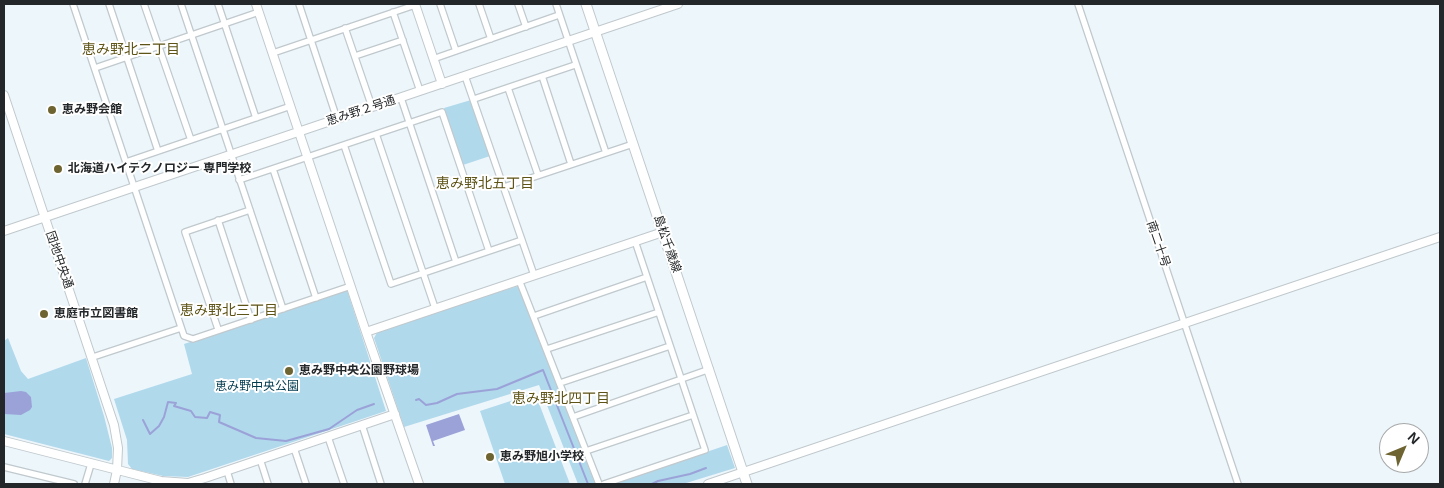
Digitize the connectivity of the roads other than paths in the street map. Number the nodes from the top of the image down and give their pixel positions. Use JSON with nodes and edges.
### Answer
{"nodes":[{"id":1,"x":73,"y":4,"type":"edge"},
{"id":2,"x":108,"y":4,"type":"edge"},
{"id":3,"x":144,"y":4,"type":"edge"},
{"id":4,"x":181,"y":4,"type":"edge"},
{"id":5,"x":218,"y":4,"type":"edge"},
{"id":6,"x":256,"y":4,"type":"edge"},
{"id":7,"x":299,"y":4,"type":"edge"},
{"id":8,"x":415,"y":4,"type":"edge"},
{"id":9,"x":440,"y":4,"type":"edge"},
{"id":10,"x":479,"y":4,"type":"edge"},
{"id":11,"x":518,"y":4,"type":"edge"},
{"id":12,"x":556,"y":4,"type":"edge"},
{"id":13,"x":586,"y":4,"type":"edge"},
{"id":14,"x":678,"y":4,"type":"edge"},
{"id":15,"x":1078,"y":4,"type":"edge"},
{"id":16,"x":259,"y":12,"type":"junction"},
{"id":17,"x":393,"y":12,"type":"junction"},
{"id":18,"x":559,"y":16,"type":"junction"},
{"id":19,"x":224,"y":24,"type":"junction"},
{"id":20,"x":526,"y":27,"type":"junction"},
{"id":21,"x":345,"y":28,"type":"junction"},
{"id":22,"x":596,"y":31,"type":"junction"},
{"id":23,"x":191,"y":35,"type":"junction"},
{"id":24,"x":491,"y":39,"type":"junction"},
{"id":25,"x":311,"y":40,"type":"junction"},
{"id":26,"x":403,"y":40,"type":"junction"},
{"id":27,"x":568,"y":40,"type":"junction"},
{"id":28,"x":158,"y":46,"type":"junction"},
{"id":29,"x":456,"y":51,"type":"junction"},
{"id":30,"x":273,"y":53,"type":"junction"},
{"id":31,"x":355,"y":56,"type":"junction"},
{"id":32,"x":127,"y":57,"type":"junction"},
{"id":33,"x":433,"y":59,"type":"junction"},
{"id":34,"x":576,"y":66,"type":"junction"},
{"id":35,"x":95,"y":68,"type":"junction"},
{"id":36,"x":466,"y":76,"type":"junction"},
{"id":37,"x":542,"y":76,"type":"junction"},
{"id":38,"x":442,"y":84,"type":"junction"},
{"id":39,"x":508,"y":88,"type":"junction"},
{"id":40,"x":420,"y":91,"type":"junction"},
{"id":41,"x":4,"y":95,"type":"edge"},
{"id":42,"x":401,"y":98,"type":"junction"},
{"id":43,"x":474,"y":99,"type":"junction"},
{"id":44,"x":291,"y":106,"type":"junction"},
{"id":45,"x":372,"y":106,"type":"junction"},
{"id":46,"x":6,"y":108,"type":"edge"},
{"id":47,"x":256,"y":118,"type":"junction"},
{"id":48,"x":337,"y":118,"type":"junction"},
{"id":49,"x":409,"y":122,"type":"junction"},
{"id":50,"x":223,"y":130,"type":"junction"},
{"id":51,"x":299,"y":132,"type":"junction"},
{"id":52,"x":376,"y":134,"type":"junction"},
{"id":53,"x":191,"y":140,"type":"junction"},
{"id":54,"x":633,"y":144,"type":"junction"},
{"id":55,"x":344,"y":145,"type":"junction"},
{"id":56,"x":158,"y":152,"type":"junction"},
{"id":57,"x":606,"y":153,"type":"junction"},
{"id":58,"x":232,"y":155,"type":"junction"},
{"id":59,"x":308,"y":157,"type":"junction"},
{"id":60,"x":126,"y":162,"type":"junction"},
{"id":61,"x":571,"y":164,"type":"junction"},
{"id":62,"x":273,"y":169,"type":"junction"},
{"id":63,"x":538,"y":175,"type":"junction"},
{"id":64,"x":240,"y":180,"type":"junction"},
{"id":65,"x":134,"y":187,"type":"junction"},
{"id":66,"x":504,"y":187,"type":"junction"},
{"id":67,"x":250,"y":210,"type":"junction"},
{"id":68,"x":44,"y":217,"type":"junction"},
{"id":69,"x":218,"y":220,"type":"junction"},
{"id":70,"x":4,"y":231,"type":"edge"},
{"id":71,"x":663,"y":232,"type":"junction"},
{"id":72,"x":1440,"y":237,"type":"edge"},
{"id":73,"x":522,"y":240,"type":"junction"},
{"id":74,"x":635,"y":241,"type":"junction"},
{"id":75,"x":489,"y":251,"type":"junction"},
{"id":76,"x":456,"y":262,"type":"junction"},
{"id":77,"x":424,"y":273,"type":"junction"},
{"id":78,"x":534,"y":275,"type":"junction"},
{"id":79,"x":647,"y":277,"type":"junction"},
{"id":80,"x":520,"y":280,"type":"junction"},
{"id":81,"x":351,"y":286,"type":"junction"},
{"id":82,"x":316,"y":298,"type":"junction"},
{"id":83,"x":435,"y":308,"type":"junction"},
{"id":84,"x":283,"y":309,"type":"junction"},
{"id":85,"x":659,"y":312,"type":"junction"},
{"id":86,"x":534,"y":316,"type":"junction"},
{"id":87,"x":251,"y":320,"type":"junction"},
{"id":88,"x":1184,"y":323,"type":"junction"},
{"id":89,"x":181,"y":328,"type":"junction"},
{"id":90,"x":218,"y":329,"type":"junction"},
{"id":91,"x":366,"y":332,"type":"junction"},
{"id":92,"x":670,"y":346,"type":"junction"},
{"id":93,"x":547,"y":349,"type":"junction"},
{"id":94,"x":92,"y":358,"type":"junction"},
{"id":95,"x":710,"y":370,"type":"junction"},
{"id":96,"x":682,"y":380,"type":"junction"},
{"id":97,"x":560,"y":383,"type":"junction"},
{"id":98,"x":395,"y":414,"type":"junction"},
{"id":99,"x":693,"y":415,"type":"junction"},
{"id":100,"x":573,"y":417,"type":"junction"},
{"id":101,"x":362,"y":425,"type":"junction"},
{"id":102,"x":328,"y":437,"type":"junction"},
{"id":103,"x":4,"y":441,"type":"edge"},
{"id":104,"x":294,"y":448,"type":"junction"},
{"id":105,"x":586,"y":451,"type":"junction"},
{"id":106,"x":260,"y":460,"type":"junction"},
{"id":107,"x":91,"y":464,"type":"junction"},
{"id":108,"x":4,"y":466,"type":"edge"},
{"id":109,"x":117,"y":470,"type":"junction"},
{"id":110,"x":227,"y":471,"type":"junction"},
{"id":111,"x":743,"y":473,"type":"junction"},
{"id":112,"x":74,"y":484,"type":"edge"},
{"id":113,"x":85,"y":484,"type":"edge"},
{"id":114,"x":114,"y":484,"type":"edge"},
{"id":115,"x":231,"y":484,"type":"edge"},
{"id":116,"x":268,"y":484,"type":"edge"},
{"id":117,"x":306,"y":484,"type":"edge"},
{"id":118,"x":344,"y":484,"type":"edge"},
{"id":119,"x":382,"y":484,"type":"edge"},
{"id":120,"x":419,"y":484,"type":"edge"},
{"id":121,"x":599,"y":484,"type":"edge"},
{"id":122,"x":604,"y":484,"type":"edge"},
{"id":123,"x":710,"y":484,"type":"edge"},
{"id":124,"x":747,"y":484,"type":"edge"},
{"id":125,"x":1238,"y":484,"type":"edge"}],
"edges":[{"from":1,"to":35,"type":"street"},
{"from":2,"to":32,"type":"street"},
{"from":3,"to":28,"type":"street"},
{"from":4,"to":23,"type":"street"},
{"from":5,"to":19,"type":"street"},
{"from":6,"to":16,"type":"street"},
{"from":7,"to":25,"type":"street"},
{"from":8,"to":17,"type":"street"},
{"from":8,"to":33,"type":"street"},
{"from":9,"to":29,"type":"street"},
{"from":10,"to":24,"type":"street"},
{"from":11,"to":20,"type":"street"},
{"from":12,"to":18,"type":"street"},
{"from":13,"to":22,"type":"main road","name":"島松千歳線"},
{"from":14,"to":22,"type":"street","name":"恵み野２号通"},
{"from":15,"to":88,"type":"street","name":"南二十号"},
{"from":16,"to":19,"type":"street"},
{"from":16,"to":30,"type":"street"},
{"from":17,"to":21,"type":"street"},
{"from":17,"to":26,"type":"street"},
{"from":18,"to":20,"type":"street"},
{"from":18,"to":27,"type":"street"},
{"from":19,"to":23,"type":"street"},
{"from":19,"to":47,"type":"street"},
{"from":20,"to":24,"type":"street"},
{"from":21,"to":25,"type":"street"},
{"from":21,"to":31,"type":"street"},
{"from":22,"to":27,"type":"street","name":"恵み野２号通"},
{"from":22,"to":54,"type":"main road","name":"島松千歳線"},
{"from":23,"to":28,"type":"street"},
{"from":23,"to":50,"type":"street"},
{"from":24,"to":29,"type":"street"},
{"from":25,"to":30,"type":"street"},
{"from":25,"to":48,"type":"street"},
{"from":26,"to":31,"type":"street"},
{"from":26,"to":40,"type":"street"},
{"from":27,"to":34,"type":"street"},
{"from":27,"to":36,"type":"street","name":"恵み野２号通"},
{"from":28,"to":32,"type":"street"},
{"from":28,"to":53,"type":"street"},
{"from":29,"to":33,"type":"street"},
{"from":30,"to":44,"type":"street"},
{"from":31,"to":45,"type":"street"},
{"from":32,"to":35,"type":"street"},
{"from":32,"to":56,"type":"street"},
{"from":33,"to":38,"type":"street"},
{"from":34,"to":37,"type":"street"},
{"from":34,"to":57,"type":"street"},
{"from":35,"to":60,"type":"street"},
{"from":36,"to":38,"type":"street","name":"恵み野２号通"},
{"from":36,"to":43,"type":"street"},
{"from":37,"to":39,"type":"street"},
{"from":37,"to":61,"type":"street"},
{"from":38,"to":40,"type":"street","name":"恵み野２号通"},
{"from":39,"to":43,"type":"street"},
{"from":39,"to":63,"type":"street"},
{"from":40,"to":42,"type":"street","name":"恵み野２号通"},
{"from":41,"to":46,"type":"street","name":"団地中央通"},
{"from":42,"to":45,"type":"street","name":"恵み野２号通"},
{"from":42,"to":49,"type":"street"},
{"from":43,"to":66,"type":"street"},
{"from":44,"to":47,"type":"street"},
{"from":44,"to":51,"type":"street"},
{"from":45,"to":48,"type":"street","name":"恵み野２号通"},
{"from":46,"to":68,"type":"street","name":"団地中央通"},
{"from":47,"to":50,"type":"street"},
{"from":48,"to":51,"type":"street","name":"恵み野２号通"},
{"from":49,"to":52,"type":"street"},
{"from":49,"to":75,"type":"street"},
{"from":49,"to":76,"type":"street"},
{"from":50,"to":53,"type":"street"},
{"from":50,"to":58,"type":"street"},
{"from":51,"to":58,"type":"street","name":"恵み野２号通"},
{"from":51,"to":59,"type":"street"},
{"from":52,"to":55,"type":"street"},
{"from":52,"to":77,"type":"street"},
{"from":53,"to":56,"type":"street"},
{"from":54,"to":57,"type":"street"},
{"from":54,"to":71,"type":"main road","name":"島松千歳線"},
{"from":55,"to":59,"type":"street"},
{"from":55,"to":77,"type":"street"},
{"from":56,"to":60,"type":"street"},
{"from":57,"to":61,"type":"street"},
{"from":58,"to":64,"type":"street"},
{"from":58,"to":65,"type":"street","name":"恵み野２号通"},
{"from":59,"to":62,"type":"street"},
{"from":59,"to":81,"type":"street"},
{"from":60,"to":65,"type":"street"},
{"from":61,"to":63,"type":"street"},
{"from":62,"to":64,"type":"street"},
{"from":62,"to":82,"type":"street"},
{"from":63,"to":66,"type":"street"},
{"from":64,"to":67,"type":"street"},
{"from":65,"to":68,"type":"street","name":"恵み野２号通"},
{"from":65,"to":89,"type":"street"},
{"from":66,"to":73,"type":"street"},
{"from":67,"to":69,"type":"street"},
{"from":67,"to":84,"type":"street"},
{"from":68,"to":70,"type":"street","name":"恵み野２号通"},
{"from":68,"to":94,"type":"street","name":"団地中央通"},
{"from":69,"to":87,"type":"street"},
{"from":69,"to":90,"type":"street"},
{"from":71,"to":74,"type":"street"},
{"from":71,"to":95,"type":"main road","name":"島松千歳線"},
{"from":72,"to":88,"type":"street"},
{"from":73,"to":75,"type":"street"},
{"from":73,"to":78,"type":"street"},
{"from":74,"to":78,"type":"street"},
{"from":74,"to":79,"type":"street"},
{"from":75,"to":76,"type":"street"},
{"from":76,"to":77,"type":"street"},
{"from":77,"to":83,"type":"street"},
{"from":78,"to":80,"type":"street"},
{"from":79,"to":85,"type":"street"},
{"from":79,"to":86,"type":"street"},
{"from":80,"to":83,"type":"street"},
{"from":80,"to":86,"type":"street"},
{"from":81,"to":82,"type":"street"},
{"from":81,"to":91,"type":"street"},
{"from":82,"to":84,"type":"street"},
{"from":83,"to":91,"type":"street"},
{"from":84,"to":87,"type":"street"},
{"from":85,"to":92,"type":"street"},
{"from":85,"to":93,"type":"street"},
{"from":86,"to":93,"type":"street"},
{"from":87,"to":90,"type":"street"},
{"from":88,"to":111,"type":"street"},
{"from":88,"to":125,"type":"street","name":"南二十号"},
{"from":89,"to":90,"type":"street"},
{"from":89,"to":94,"type":"street"},
{"from":91,"to":98,"type":"street"},
{"from":92,"to":96,"type":"street"},
{"from":92,"to":97,"type":"street"},
{"from":93,"to":97,"type":"street"},
{"from":94,"to":109,"type":"street","name":"団地中央通"},
{"from":95,"to":96,"type":"street"},
{"from":95,"to":111,"type":"main road","name":"島松千歳線"},
{"from":96,"to":99,"type":"street"},
{"from":96,"to":100,"type":"street"},
{"from":97,"to":100,"type":"street"},
{"from":98,"to":101,"type":"street"},
{"from":98,"to":120,"type":"street"},
{"from":99,"to":105,"type":"street"},
{"from":99,"to":122,"type":"street"},
{"from":100,"to":105,"type":"street"},
{"from":101,"to":102,"type":"street"},
{"from":101,"to":119,"type":"street"},
{"from":102,"to":104,"type":"street"},
{"from":102,"to":118,"type":"street"},
{"from":103,"to":107,"type":"street"},
{"from":104,"to":106,"type":"street"},
{"from":104,"to":117,"type":"street"},
{"from":105,"to":121,"type":"street"},
{"from":106,"to":110,"type":"street"},
{"from":106,"to":116,"type":"street"},
{"from":107,"to":109,"type":"street"},
{"from":107,"to":113,"type":"street"},
{"from":108,"to":112,"type":"street"},
{"from":109,"to":110,"type":"street"},
{"from":109,"to":114,"type":"street","name":"団地中央通"},
{"from":110,"to":115,"type":"street"},
{"from":111,"to":123,"type":"street"},
{"from":111,"to":124,"type":"main road","name":"島松千歳線"}]}
